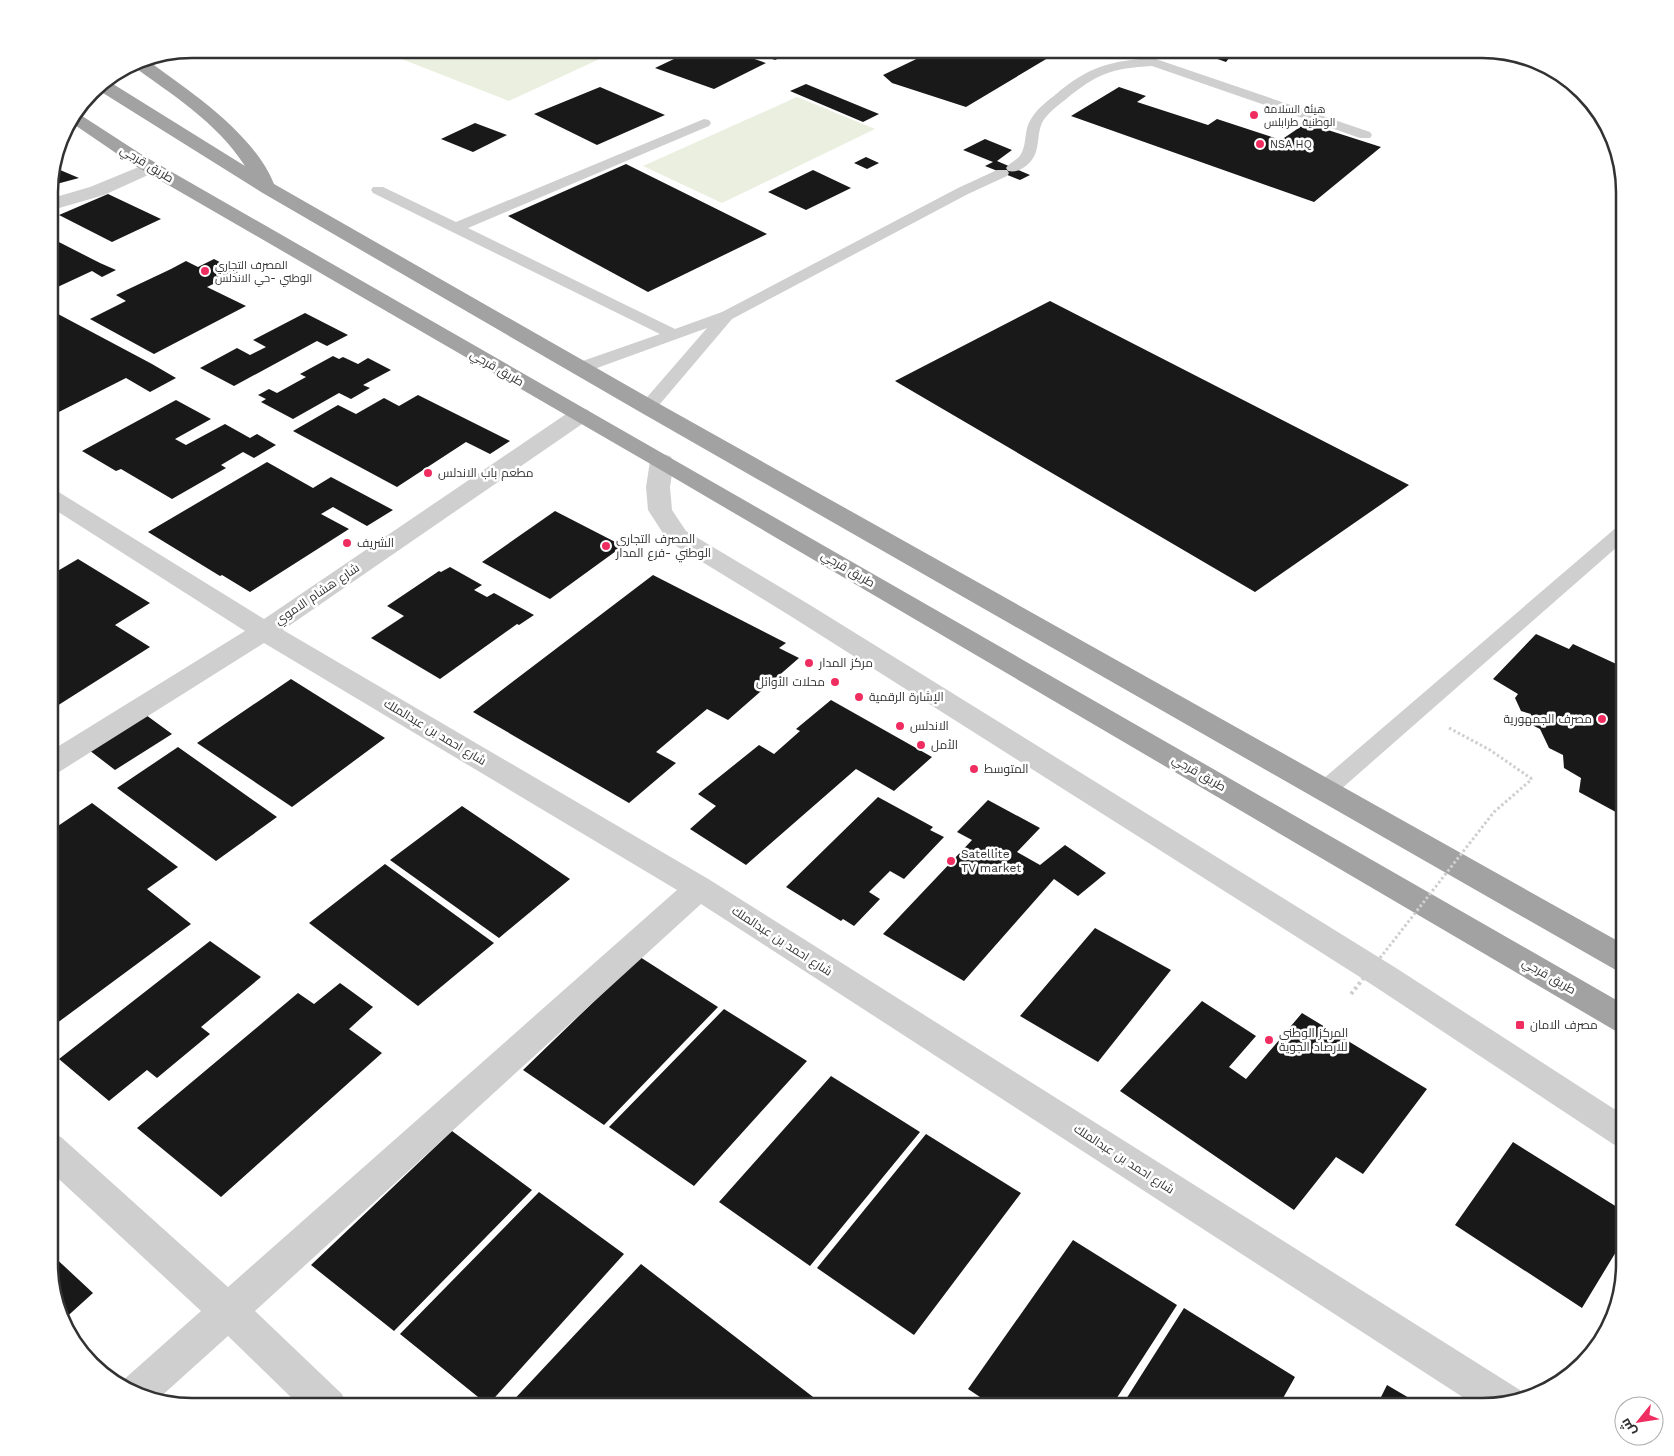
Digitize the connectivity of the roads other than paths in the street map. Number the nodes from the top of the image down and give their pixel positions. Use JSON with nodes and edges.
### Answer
{"nodes":[{"id":1,"x":145,"y":66,"type":"edge"},
{"id":2,"x":107,"y":88,"type":"edge"},
{"id":3,"x":78,"y":120,"type":"edge"},
{"id":4,"x":704,"y":122,"type":"dead end"},
{"id":5,"x":1366,"y":135,"type":"dead end"},
{"id":6,"x":151,"y":167,"type":"junction"},
{"id":7,"x":268,"y":188,"type":"junction"},
{"id":8,"x":378,"y":190,"type":"dead end"},
{"id":9,"x":58,"y":202,"type":"edge"},
{"id":10,"x":455,"y":228,"type":"junction"},
{"id":11,"x":728,"y":315,"type":"junction"},
{"id":12,"x":673,"y":334,"type":"junction"},
{"id":13,"x":580,"y":368,"type":"junction"},
{"id":14,"x":648,"y":407,"type":"junction"},
{"id":15,"x":580,"y":416,"type":"junction"},
{"id":16,"x":662,"y":461,"type":"junction"},
{"id":17,"x":58,"y":502,"type":"edge"},
{"id":18,"x":1616,"y":538,"type":"edge"},
{"id":19,"x":264,"y":631,"type":"junction"},
{"id":20,"x":58,"y":759,"type":"edge"},
{"id":21,"x":1324,"y":791,"type":"junction"},
{"id":22,"x":699,"y":888,"type":"junction"},
{"id":23,"x":1616,"y":955,"type":"edge"},
{"id":24,"x":1616,"y":1015,"type":"edge"},
{"id":25,"x":1616,"y":1128,"type":"edge"},
{"id":26,"x":58,"y":1156,"type":"edge"},
{"id":27,"x":229,"y":1312,"type":"junction"},
{"id":28,"x":142,"y":1389,"type":"edge"},
{"id":29,"x":1497,"y":1397,"type":"edge"},
{"id":30,"x":319,"y":1398,"type":"edge"}],
"edges":[{"from":1,"to":7,"type":"highway"},
{"from":2,"to":7,"type":"highway"},
{"from":3,"to":6,"type":"highway","name":"طريق قرجي"},
{"from":4,"to":10,"type":"lane"},
{"from":5,"to":11,"type":"lane"},
{"from":6,"to":9,"type":"street"},
{"from":6,"to":15,"type":"highway","name":"طريق قرجي"},
{"from":7,"to":13,"type":"highway"},
{"from":8,"to":10,"type":"lane"},
{"from":10,"to":12,"type":"lane"},
{"from":11,"to":12,"type":"lane"},
{"from":11,"to":14,"type":"lane"},
{"from":12,"to":13,"type":"lane"},
{"from":13,"to":14,"type":"highway"},
{"from":14,"to":21,"type":"highway"},
{"from":15,"to":16,"type":"highway","name":"طريق قرجي"},
{"from":15,"to":19,"type":"street","name":"شارع هشام الاموي"},
{"from":16,"to":24,"type":"highway","name":"طريق قرجي"},
{"from":16,"to":25,"type":"street"},
{"from":17,"to":19,"type":"street","name":"شارع احمد بن عبدالملك"},
{"from":18,"to":21,"type":"lane"},
{"from":19,"to":20,"type":"street","name":"شارع هشام الاموي"},
{"from":19,"to":22,"type":"street","name":"شارع احمد بن عبدالملك"},
{"from":21,"to":23,"type":"highway"},
{"from":22,"to":27,"type":"street"},
{"from":22,"to":29,"type":"street","name":"شارع احمد بن عبدالملك"},
{"from":26,"to":27,"type":"street"},
{"from":27,"to":28,"type":"street"},
{"from":27,"to":30,"type":"street"}]}
